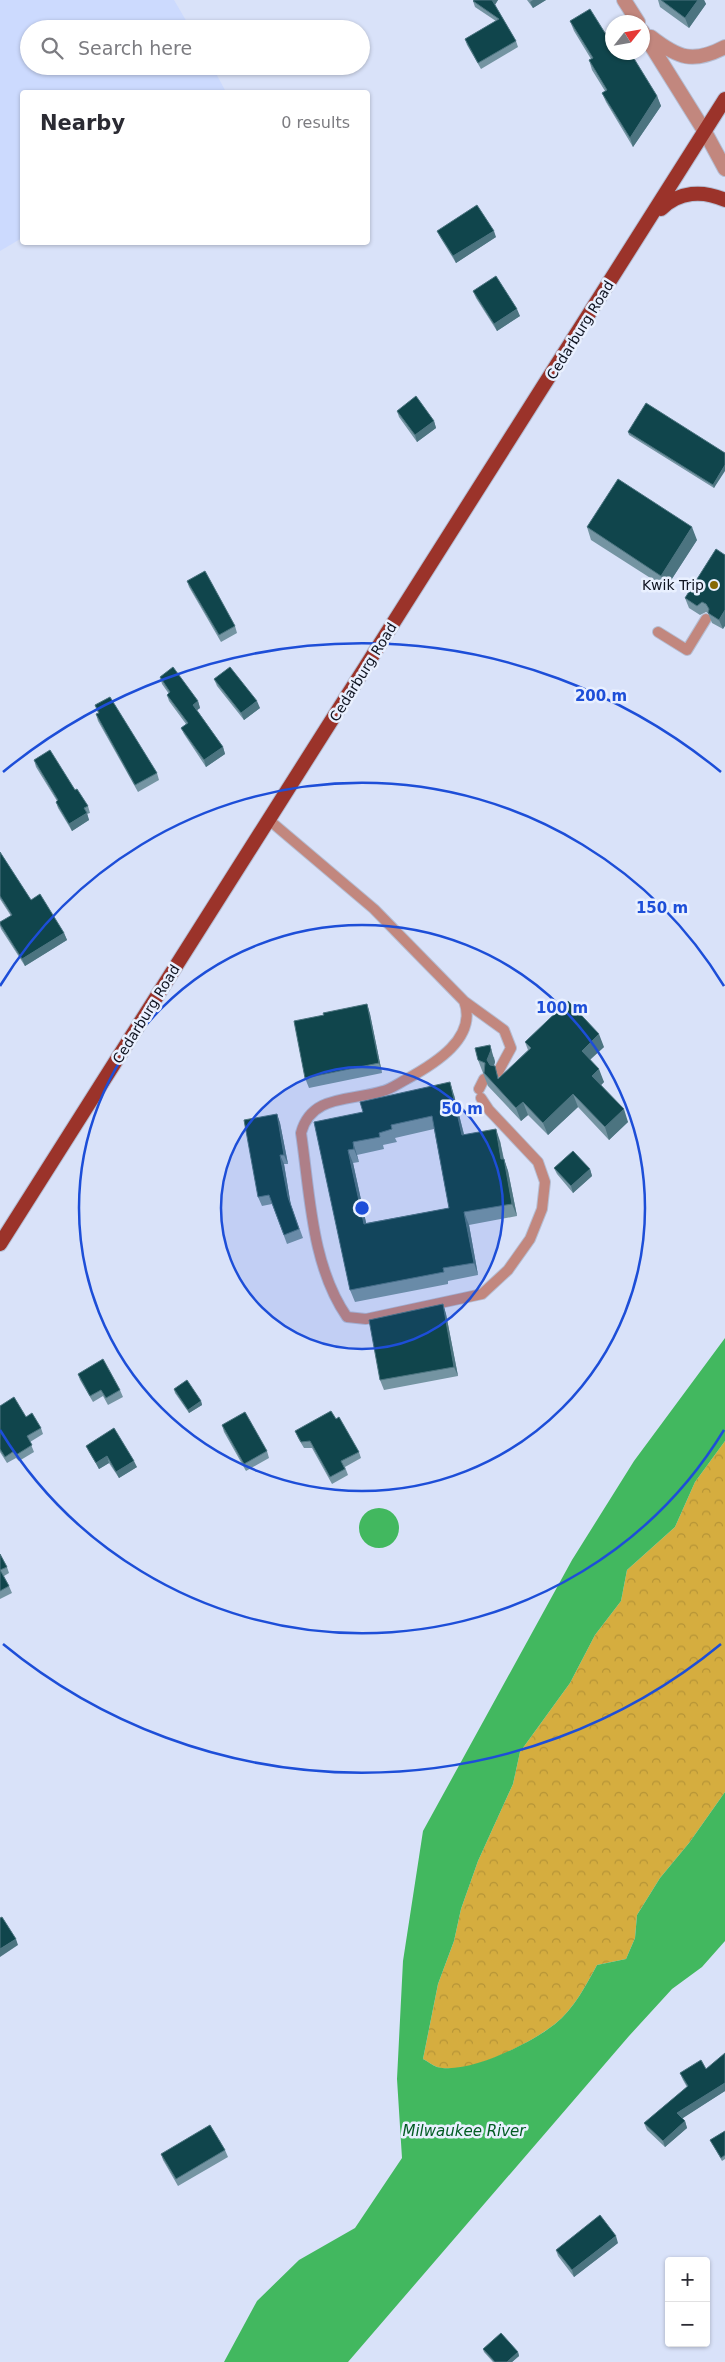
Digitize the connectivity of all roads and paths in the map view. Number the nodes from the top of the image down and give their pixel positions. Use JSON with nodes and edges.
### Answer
{"nodes":[{"id":1,"x":624,"y":0,"type":"edge"},
{"id":2,"x":634,"y":15,"type":"edge"},
{"id":3,"x":650,"y":37,"type":"edge"},
{"id":4,"x":650,"y":42,"type":"edge"},
{"id":5,"x":725,"y":47,"type":"edge"},
{"id":6,"x":725,"y":99,"type":"edge"},
{"id":7,"x":705,"y":132,"type":"junction"},
{"id":8,"x":725,"y":169,"type":"edge"},
{"id":9,"x":725,"y":200,"type":"edge"},
{"id":10,"x":645,"y":226,"type":"junction"},
{"id":11,"x":706,"y":619,"type":"edge"},
{"id":12,"x":658,"y":632,"type":"dead end"},
{"id":13,"x":269,"y":820,"type":"junction"},
{"id":14,"x":464,"y":1001,"type":"junction"},
{"id":15,"x":498,"y":1072,"type":"edge"},
{"id":16,"x":481,"y":1089,"type":"dead end"},
{"id":17,"x":0,"y":1244,"type":"edge"}],
"edges":[{"from":1,"to":2,"type":"street"},
{"from":3,"to":5,"type":"street"},
{"from":4,"to":7,"type":"street"},
{"from":6,"to":7,"type":"main road","name":"Cedarburg Road"},
{"from":7,"to":8,"type":"street"},
{"from":7,"to":10,"type":"main road","name":"Cedarburg Road"},
{"from":9,"to":10,"type":"main road"},
{"from":10,"to":13,"type":"main road","name":"Cedarburg Road"},
{"from":11,"to":12,"type":"lane"},
{"from":13,"to":14,"type":"lane"},
{"from":13,"to":17,"type":"main road","name":"Cedarburg Road"},
{"from":14,"to":15,"type":"lane"},
{"from":14,"to":16,"type":"lane"}]}
